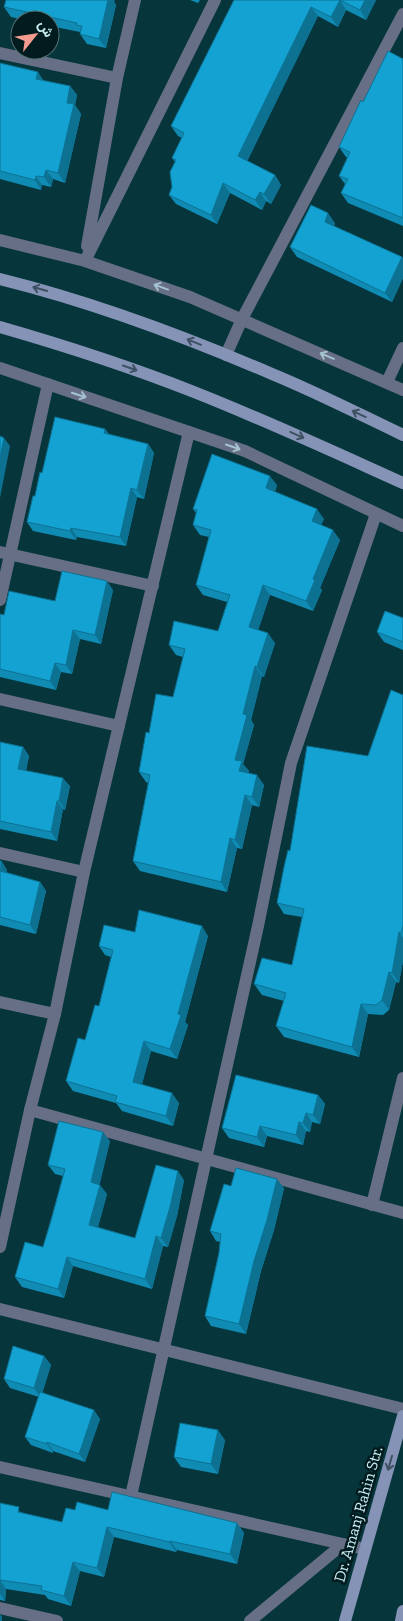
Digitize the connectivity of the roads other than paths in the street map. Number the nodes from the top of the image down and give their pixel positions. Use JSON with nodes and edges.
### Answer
{"nodes":[{"id":1,"x":135,"y":0,"type":"edge"},
{"id":2,"x":215,"y":0,"type":"edge"},
{"id":3,"x":403,"y":14,"type":"edge"},
{"id":4,"x":0,"y":53,"type":"edge"},
{"id":5,"x":117,"y":78,"type":"junction"},
{"id":6,"x":0,"y":240,"type":"edge"},
{"id":7,"x":85,"y":261,"type":"junction"},
{"id":8,"x":0,"y":279,"type":"edge"},
{"id":9,"x":242,"y":320,"type":"junction"},
{"id":10,"x":0,"y":327,"type":"edge"},
{"id":11,"x":403,"y":348,"type":"edge"},
{"id":12,"x":226,"y":355,"type":"junction"},
{"id":13,"x":0,"y":368,"type":"edge"},
{"id":14,"x":387,"y":382,"type":"junction"},
{"id":15,"x":48,"y":384,"type":"junction"},
{"id":16,"x":403,"y":390,"type":"edge"},
{"id":17,"x":189,"y":432,"type":"junction"},
{"id":18,"x":403,"y":435,"type":"edge"},
{"id":19,"x":403,"y":483,"type":"edge"},
{"id":20,"x":376,"y":514,"type":"junction"},
{"id":21,"x":403,"y":526,"type":"edge"},
{"id":22,"x":5,"y":553,"type":"edge"},
{"id":23,"x":152,"y":586,"type":"junction"},
{"id":24,"x":0,"y":600,"type":"edge"},
{"id":25,"x":0,"y":699,"type":"edge"},
{"id":26,"x":119,"y":726,"type":"junction"},
{"id":27,"x":0,"y":853,"type":"edge"},
{"id":28,"x":84,"y":872,"type":"junction"},
{"id":29,"x":0,"y":1002,"type":"edge"},
{"id":30,"x":56,"y":1014,"type":"junction"},
{"id":31,"x":403,"y":1078,"type":"edge"},
{"id":32,"x":30,"y":1110,"type":"junction"},
{"id":33,"x":207,"y":1158,"type":"junction"},
{"id":34,"x":372,"y":1205,"type":"junction"},
{"id":35,"x":403,"y":1214,"type":"edge"},
{"id":36,"x":2,"y":1227,"type":"edge"},
{"id":37,"x":0,"y":1247,"type":"edge"},
{"id":38,"x":0,"y":1309,"type":"edge"},
{"id":39,"x":164,"y":1349,"type":"junction"},
{"id":40,"x":403,"y":1409,"type":"edge"},
{"id":41,"x":403,"y":1416,"type":"edge"},
{"id":42,"x":0,"y":1467,"type":"edge"},
{"id":43,"x":131,"y":1496,"type":"junction"},
{"id":44,"x":343,"y":1544,"type":"junction"},
{"id":45,"x":365,"y":1548,"type":"junction"},
{"id":46,"x":0,"y":1608,"type":"edge"},
{"id":47,"x":403,"y":1611,"type":"edge"},
{"id":48,"x":57,"y":1621,"type":"edge"},
{"id":49,"x":250,"y":1621,"type":"edge"},
{"id":50,"x":344,"y":1621,"type":"edge"},
{"id":51,"x":401,"y":1621,"type":"edge"}],
"edges":[{"from":1,"to":5,"type":"street"},
{"from":2,"to":7,"type":"street"},
{"from":3,"to":9,"type":"street"},
{"from":4,"to":5,"type":"street"},
{"from":5,"to":7,"type":"street"},
{"from":6,"to":7,"type":"street"},
{"from":9,"to":7,"type":"street","one_way":true},
{"from":12,"to":8,"type":"main road","one_way":true},
{"from":9,"to":12,"type":"street"},
{"from":14,"to":9,"type":"street","one_way":true},
{"from":10,"to":19,"type":"main road","one_way":true},
{"from":11,"to":14,"type":"street"},
{"from":18,"to":12,"type":"main road","one_way":true},
{"from":13,"to":15,"type":"street"},
{"from":14,"to":16,"type":"street"},
{"from":15,"to":17,"type":"street","one_way":true},
{"from":15,"to":22,"type":"street"},
{"from":17,"to":20,"type":"street","one_way":true},
{"from":17,"to":23,"type":"street"},
{"from":20,"to":21,"type":"street"},
{"from":20,"to":33,"type":"street"},
{"from":22,"to":23,"type":"street"},
{"from":22,"to":24,"type":"street"},
{"from":23,"to":26,"type":"street"},
{"from":25,"to":26,"type":"street"},
{"from":26,"to":28,"type":"street"},
{"from":27,"to":28,"type":"street"},
{"from":28,"to":30,"type":"street"},
{"from":29,"to":30,"type":"street"},
{"from":30,"to":32,"type":"street"},
{"from":31,"to":34,"type":"street"},
{"from":32,"to":33,"type":"street"},
{"from":32,"to":36,"type":"street"},
{"from":33,"to":34,"type":"street"},
{"from":33,"to":39,"type":"street"},
{"from":34,"to":35,"type":"street"},
{"from":36,"to":37,"type":"street"},
{"from":38,"to":39,"type":"street"},
{"from":39,"to":40,"type":"street"},
{"from":39,"to":43,"type":"street"},
{"from":41,"to":45,"type":"main road","name":"Dr. Amanj Rahin Str.","one_way":true},
{"from":42,"to":43,"type":"street"},
{"from":43,"to":44,"type":"street"},
{"from":44,"to":45,"type":"street"},
{"from":44,"to":49,"type":"street"},
{"from":45,"to":50,"type":"main road","name":"Dr. Amanj Rahin Str."},
{"from":46,"to":48,"type":"street"},
{"from":47,"to":51,"type":"main road"}]}
